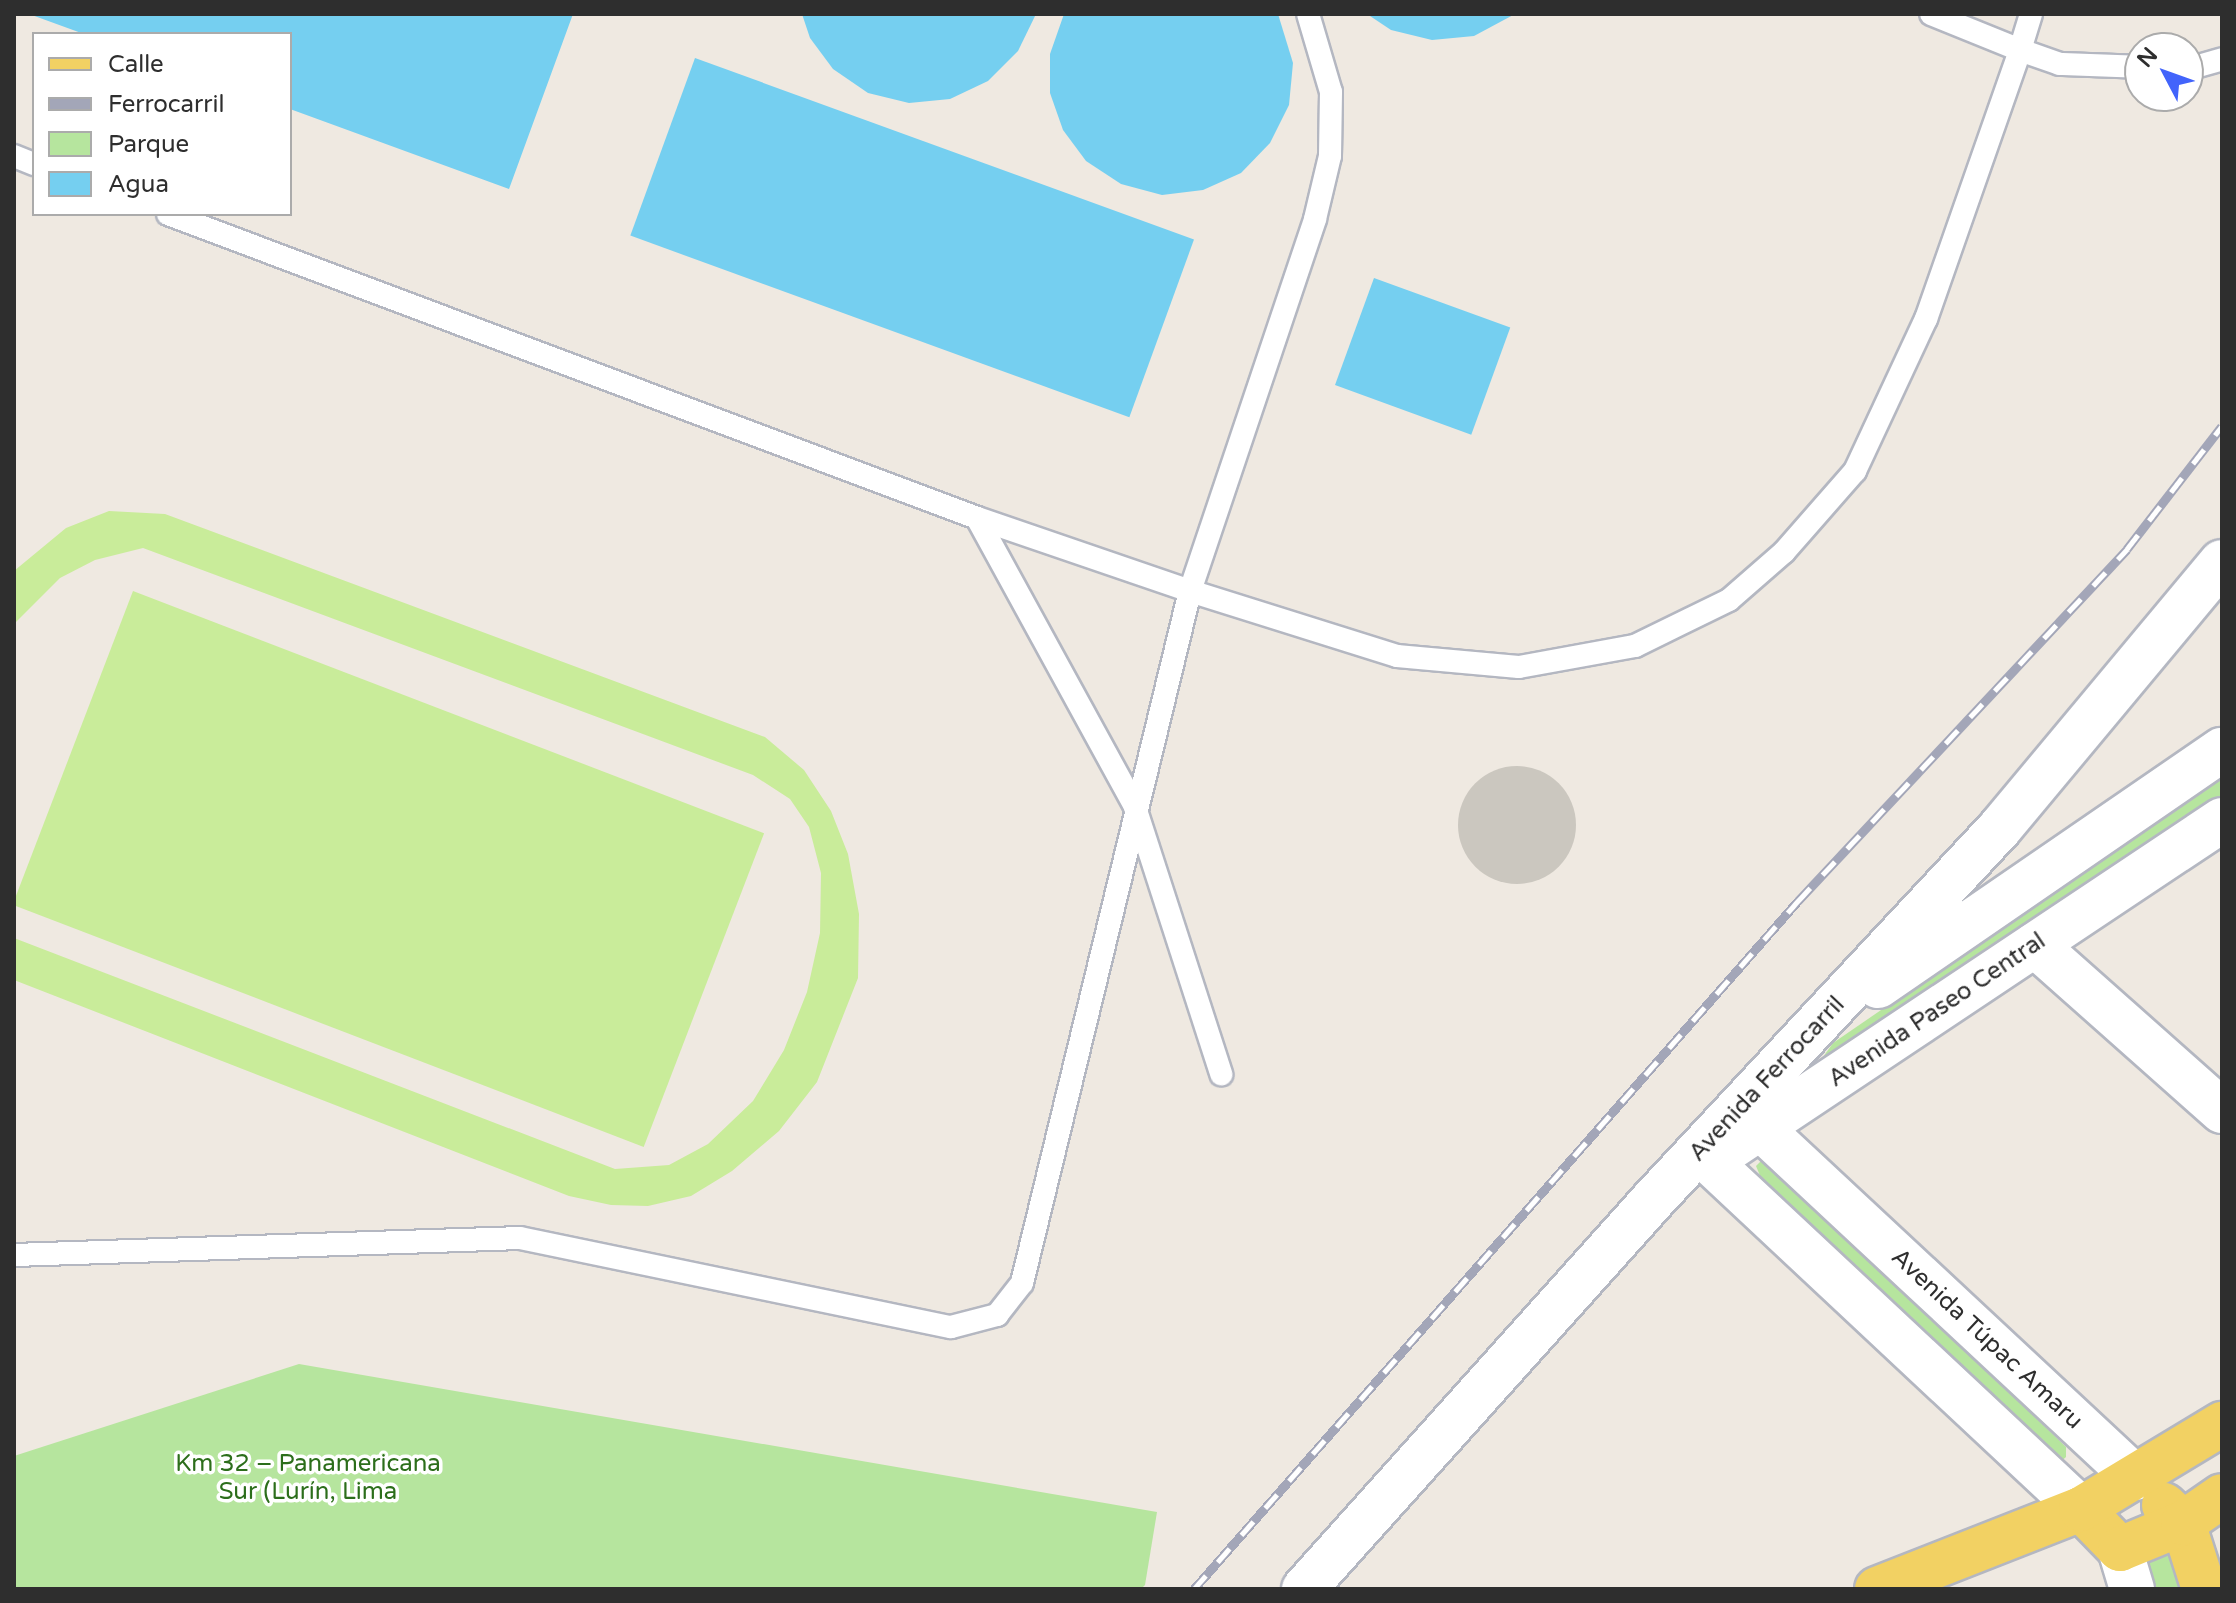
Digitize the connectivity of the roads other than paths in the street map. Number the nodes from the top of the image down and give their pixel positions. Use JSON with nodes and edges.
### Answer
{"nodes":[{"id":1,"x":1308,"y":14,"type":"edge"},
{"id":2,"x":1931,"y":14,"type":"edge"},
{"id":3,"x":2031,"y":14,"type":"edge"},
{"id":4,"x":2020,"y":50,"type":"junction"},
{"id":5,"x":2124,"y":66,"type":"edge"},
{"id":6,"x":173,"y":216,"type":"edge"},
{"id":7,"x":977,"y":518,"type":"junction"},
{"id":8,"x":2222,"y":562,"type":"edge"},
{"id":9,"x":1190,"y":591,"type":"junction"},
{"id":10,"x":2222,"y":750,"type":"edge"},
{"id":11,"x":1135,"y":807,"type":"junction"},
{"id":12,"x":2222,"y":820,"type":"edge"},
{"id":13,"x":2035,"y":945,"type":"junction"},
{"id":14,"x":1803,"y":1039,"type":"junction"},
{"id":15,"x":1221,"y":1074,"type":"dead end"},
{"id":16,"x":2222,"y":1111,"type":"edge"},
{"id":17,"x":1750,"y":1118,"type":"junction"},
{"id":18,"x":1710,"y":1162,"type":"junction"},
{"id":19,"x":1653,"y":1200,"type":"junction"},
{"id":20,"x":14,"y":1255,"type":"edge"},
{"id":21,"x":2222,"y":1424,"type":"edge"},
{"id":22,"x":2136,"y":1478,"type":"junction"},
{"id":23,"x":2222,"y":1496,"type":"edge"},
{"id":24,"x":2081,"y":1509,"type":"junction"},
{"id":25,"x":2183,"y":1523,"type":"junction"},
{"id":26,"x":2126,"y":1569,"type":"edge"},
{"id":27,"x":1304,"y":1589,"type":"edge"},
{"id":28,"x":1877,"y":1589,"type":"edge"},
{"id":29,"x":2204,"y":1589,"type":"edge"}],
"edges":[{"from":1,"to":9,"type":"lane"},
{"from":2,"to":4,"type":"lane"},
{"from":3,"to":4,"type":"lane"},
{"from":4,"to":5,"type":"lane"},
{"from":4,"to":9,"type":"lane"},
{"from":6,"to":7,"type":"lane"},
{"from":7,"to":9,"type":"lane"},
{"from":7,"to":11,"type":"lane"},
{"from":8,"to":14,"type":"street","name":"Avenida Ferrocarril"},
{"from":9,"to":11,"type":"lane"},
{"from":10,"to":14,"type":"street"},
{"from":11,"to":15,"type":"lane"},
{"from":11,"to":20,"type":"lane"},
{"from":12,"to":13,"type":"street","name":"Avenida Paseo Central"},
{"from":13,"to":16,"type":"street"},
{"from":13,"to":17,"type":"street","name":"Avenida Paseo Central"},
{"from":14,"to":17,"type":"street","name":"Avenida Ferrocarril"},
{"from":17,"to":18,"type":"street","name":"Avenida Paseo Central"},
{"from":17,"to":19,"type":"street","name":"Avenida Ferrocarril"},
{"from":17,"to":22,"type":"street","name":"Avenida Túpac Amaru"},
{"from":18,"to":19,"type":"street","name":"Avenida Paseo Central"},
{"from":18,"to":24,"type":"street"},
{"from":19,"to":27,"type":"street","name":"Avenida Ferrocarril"},
{"from":21,"to":22,"type":"main road"},
{"from":22,"to":24,"type":"main road"},
{"from":22,"to":25,"type":"main road","name":"Avenida Túpac Amaru"},
{"from":23,"to":25,"type":"main road"},
{"from":24,"to":26,"type":"main road"},
{"from":24,"to":28,"type":"main road"},
{"from":25,"to":26,"type":"main road"},
{"from":25,"to":29,"type":"main road","name":"Avenida Túpac Amaru"}]}
